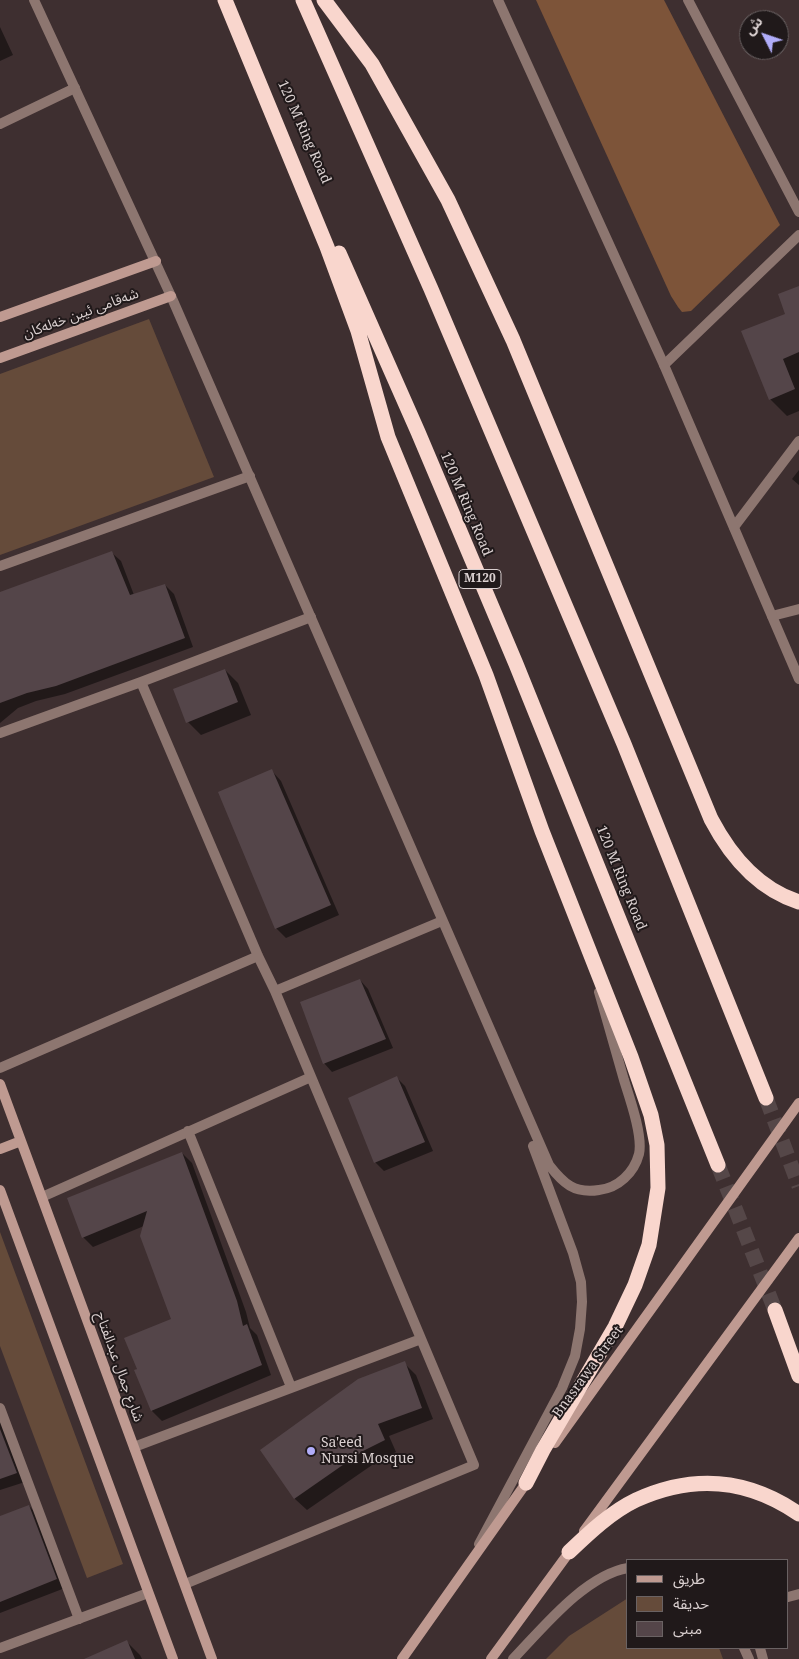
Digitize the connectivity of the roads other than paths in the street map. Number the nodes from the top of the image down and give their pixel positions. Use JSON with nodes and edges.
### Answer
{"nodes":[{"id":1,"x":34,"y":0,"type":"edge"},
{"id":2,"x":226,"y":0,"type":"edge"},
{"id":3,"x":303,"y":0,"type":"edge"},
{"id":4,"x":324,"y":0,"type":"edge"},
{"id":5,"x":498,"y":0,"type":"edge"},
{"id":6,"x":688,"y":0,"type":"edge"},
{"id":7,"x":75,"y":88,"type":"junction"},
{"id":8,"x":0,"y":124,"type":"edge"},
{"id":9,"x":799,"y":212,"type":"edge"},
{"id":10,"x":799,"y":235,"type":"edge"},
{"id":11,"x":156,"y":261,"type":"junction"},
{"id":12,"x":171,"y":296,"type":"junction"},
{"id":13,"x":0,"y":317,"type":"edge"},
{"id":14,"x":0,"y":358,"type":"edge"},
{"id":15,"x":664,"y":364,"type":"junction"},
{"id":16,"x":799,"y":441,"type":"edge"},
{"id":17,"x":250,"y":476,"type":"junction"},
{"id":18,"x":734,"y":527,"type":"junction"},
{"id":19,"x":0,"y":566,"type":"edge"},
{"id":20,"x":799,"y":609,"type":"edge"},
{"id":21,"x":772,"y":616,"type":"junction"},
{"id":22,"x":310,"y":617,"type":"junction"},
{"id":23,"x":799,"y":678,"type":"edge"},
{"id":24,"x":141,"y":682,"type":"junction"},
{"id":25,"x":0,"y":734,"type":"edge"},
{"id":26,"x":799,"y":902,"type":"edge"},
{"id":27,"x":442,"y":921,"type":"junction"},
{"id":28,"x":582,"y":933,"type":"junction"},
{"id":29,"x":258,"y":956,"type":"junction"},
{"id":30,"x":275,"y":991,"type":"junction"},
{"id":31,"x":504,"y":1065,"type":"junction"},
{"id":32,"x":0,"y":1068,"type":"edge"},
{"id":33,"x":311,"y":1077,"type":"junction"},
{"id":34,"x":0,"y":1084,"type":"edge"},
{"id":35,"x":766,"y":1098,"type":"tunnel mouth"},
{"id":36,"x":799,"y":1103,"type":"edge"},
{"id":37,"x":188,"y":1131,"type":"junction"},
{"id":38,"x":21,"y":1141,"type":"junction"},
{"id":39,"x":0,"y":1149,"type":"edge"},
{"id":40,"x":718,"y":1165,"type":"tunnel mouth"},
{"id":41,"x":0,"y":1190,"type":"edge"},
{"id":42,"x":42,"y":1197,"type":"junction"},
{"id":43,"x":799,"y":1238,"type":"edge"},
{"id":44,"x":774,"y":1310,"type":"tunnel mouth"},
{"id":45,"x":421,"y":1338,"type":"junction"},
{"id":46,"x":799,"y":1376,"type":"edge"},
{"id":47,"x":291,"y":1388,"type":"junction"},
{"id":48,"x":0,"y":1408,"type":"edge"},
{"id":49,"x":134,"y":1447,"type":"junction"},
{"id":50,"x":526,"y":1483,"type":"junction"},
{"id":51,"x":799,"y":1514,"type":"edge"},
{"id":52,"x":569,"y":1552,"type":"junction"},
{"id":53,"x":469,"y":1562,"type":"junction"},
{"id":54,"x":626,"y":1569,"type":"edge"},
{"id":55,"x":185,"y":1584,"type":"junction"},
{"id":56,"x":148,"y":1593,"type":"junction"},
{"id":57,"x":80,"y":1619,"type":"junction"},
{"id":58,"x":0,"y":1648,"type":"edge"},
{"id":59,"x":173,"y":1659,"type":"edge"},
{"id":60,"x":212,"y":1659,"type":"edge"},
{"id":61,"x":402,"y":1659,"type":"edge"},
{"id":62,"x":491,"y":1659,"type":"edge"},
{"id":63,"x":513,"y":1659,"type":"edge"}],
"edges":[{"from":1,"to":7,"type":"street"},
{"from":2,"to":28,"type":"highway"},
{"from":2,"to":40,"type":"highway","name":"120 M Ring Road","number":"M120"},
{"from":3,"to":35,"type":"highway"},
{"from":4,"to":26,"type":"highway"},
{"from":5,"to":15,"type":"street"},
{"from":6,"to":9,"type":"street"},
{"from":7,"to":8,"type":"street"},
{"from":7,"to":11,"type":"street"},
{"from":10,"to":15,"type":"street"},
{"from":11,"to":12,"type":"street"},
{"from":11,"to":13,"type":"main road","name":"شەقامی ئیبن خەلەکان"},
{"from":12,"to":14,"type":"main road","name":"شەقامی ئیبن خەلەکان"},
{"from":12,"to":17,"type":"street"},
{"from":15,"to":18,"type":"street"},
{"from":16,"to":18,"type":"street"},
{"from":17,"to":19,"type":"street"},
{"from":17,"to":22,"type":"street"},
{"from":18,"to":21,"type":"street"},
{"from":20,"to":21,"type":"street"},
{"from":21,"to":23,"type":"street"},
{"from":22,"to":24,"type":"street"},
{"from":22,"to":27,"type":"street"},
{"from":24,"to":25,"type":"street"},
{"from":24,"to":29,"type":"street"},
{"from":27,"to":30,"type":"street"},
{"from":27,"to":31,"type":"street"},
{"from":28,"to":31,"type":"street"},
{"from":28,"to":50,"type":"highway"},
{"from":29,"to":30,"type":"street"},
{"from":29,"to":32,"type":"street"},
{"from":30,"to":33,"type":"street"},
{"from":31,"to":53,"type":"street"},
{"from":33,"to":37,"type":"street"},
{"from":33,"to":45,"type":"street"},
{"from":34,"to":38,"type":"main road","name":"شارع جمال عبدالفتاح"},
{"from":36,"to":50,"type":"main road","name":"Bnasrawa Street"},
{"from":37,"to":42,"type":"street"},
{"from":37,"to":47,"type":"street"},
{"from":38,"to":39,"type":"main road"},
{"from":38,"to":42,"type":"main road","name":"شارع جمال عبدالفتاح"},
{"from":41,"to":56,"type":"main road"},
{"from":42,"to":49,"type":"main road","name":"شارع جمال عبدالفتاح"},
{"from":43,"to":52,"type":"main road"},
{"from":44,"to":46,"type":"highway"},
{"from":45,"to":47,"type":"street"},
{"from":45,"to":55,"type":"street"},
{"from":47,"to":49,"type":"street"},
{"from":48,"to":57,"type":"street"},
{"from":49,"to":55,"type":"main road","name":"شارع جمال عبدالفتاح"},
{"from":50,"to":53,"type":"main road","name":"Bnasrawa Street"},
{"from":51,"to":52,"type":"highway"},
{"from":52,"to":62,"type":"main road"},
{"from":53,"to":61,"type":"main road","name":"Bnasrawa Street"},
{"from":54,"to":63,"type":"street"},
{"from":55,"to":60,"type":"main road","name":"شارع جمال عبدالفتاح"},
{"from":56,"to":57,"type":"street"},
{"from":56,"to":59,"type":"main road"},
{"from":57,"to":58,"type":"street"}]}
